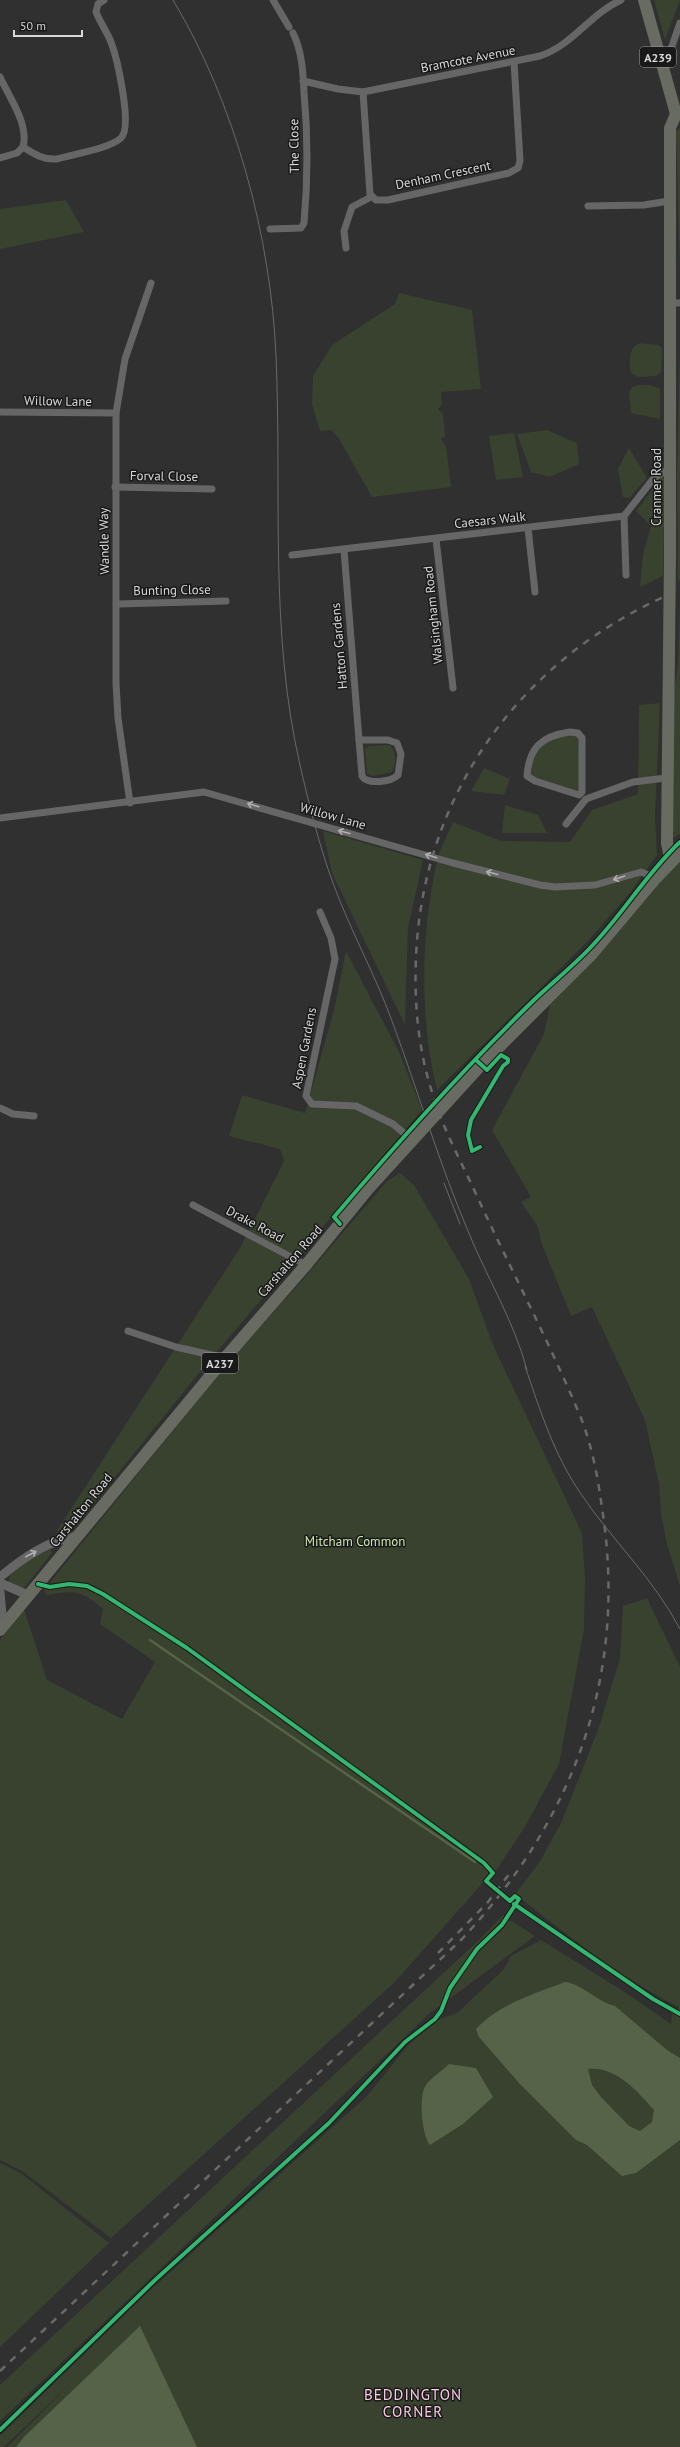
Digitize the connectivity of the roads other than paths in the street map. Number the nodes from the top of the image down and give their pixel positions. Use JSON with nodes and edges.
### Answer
{"nodes":[{"id":1,"x":104,"y":0,"type":"edge"},
{"id":2,"x":273,"y":0,"type":"edge"},
{"id":3,"x":621,"y":0,"type":"edge"},
{"id":4,"x":644,"y":0,"type":"edge"},
{"id":5,"x":680,"y":23,"type":"edge"},
{"id":6,"x":658,"y":58,"type":"junction"},
{"id":7,"x":514,"y":62,"type":"junction"},
{"id":8,"x":0,"y":77,"type":"edge"},
{"id":9,"x":303,"y":81,"type":"junction"},
{"id":10,"x":363,"y":92,"type":"junction"},
{"id":11,"x":678,"y":116,"type":"edge"},
{"id":12,"x":23,"y":147,"type":"junction"},
{"id":13,"x":0,"y":158,"type":"edge"},
{"id":14,"x":371,"y":197,"type":"junction"},
{"id":15,"x":669,"y":201,"type":"junction"},
{"id":16,"x":588,"y":206,"type":"dead end"},
{"id":17,"x":270,"y":229,"type":"dead end"},
{"id":18,"x":346,"y":248,"type":"dead end"},
{"id":19,"x":151,"y":283,"type":"dead end"},
{"id":20,"x":675,"y":303,"type":"edge"},
{"id":21,"x":0,"y":412,"type":"edge"},
{"id":22,"x":116,"y":413,"type":"junction"},
{"id":23,"x":670,"y":468,"type":"junction"},
{"id":24,"x":115,"y":488,"type":"junction"},
{"id":25,"x":212,"y":489,"type":"dead end"},
{"id":26,"x":624,"y":516,"type":"junction"},
{"id":27,"x":528,"y":528,"type":"junction"},
{"id":28,"x":436,"y":538,"type":"junction"},
{"id":29,"x":344,"y":550,"type":"junction"},
{"id":30,"x":292,"y":555,"type":"dead end"},
{"id":31,"x":626,"y":575,"type":"dead end"},
{"id":32,"x":535,"y":592,"type":"dead end"},
{"id":33,"x":226,"y":601,"type":"dead end"},
{"id":34,"x":118,"y":604,"type":"junction"},
{"id":35,"x":453,"y":688,"type":"dead end"},
{"id":36,"x":359,"y":740,"type":"junction"},
{"id":37,"x":666,"y":778,"type":"junction"},
{"id":38,"x":581,"y":793,"type":"junction"},
{"id":39,"x":586,"y":799,"type":"junction"},
{"id":40,"x":130,"y":802,"type":"junction"},
{"id":41,"x":0,"y":818,"type":"edge"},
{"id":42,"x":566,"y":824,"type":"dead end"},
{"id":43,"x":677,"y":856,"type":"edge"},
{"id":44,"x":656,"y":878,"type":"junction"},
{"id":45,"x":320,"y":912,"type":"dead end"},
{"id":46,"x":0,"y":1108,"type":"edge"},
{"id":47,"x":34,"y":1116,"type":"dead end"},
{"id":48,"x":414,"y":1137,"type":"junction"},
{"id":49,"x":193,"y":1205,"type":"dead end"},
{"id":50,"x":306,"y":1265,"type":"junction"},
{"id":51,"x":128,"y":1331,"type":"dead end"},
{"id":52,"x":225,"y":1358,"type":"junction"},
{"id":53,"x":78,"y":1536,"type":"junction"},
{"id":54,"x":0,"y":1577,"type":"edge"},
{"id":55,"x":0,"y":1583,"type":"edge"},
{"id":56,"x":0,"y":1592,"type":"edge"},
{"id":57,"x":28,"y":1595,"type":"junction"},
{"id":58,"x":3,"y":1626,"type":"edge"}],
"edges":[{"from":1,"to":12,"type":"street"},
{"from":2,"to":9,"type":"street","name":"The Close"},
{"from":3,"to":7,"type":"street","name":"Bramcote Avenue"},
{"from":4,"to":6,"type":"main road","number":"A239"},
{"from":5,"to":6,"type":"street"},
{"from":6,"to":11,"type":"main road","number":"A239"},
{"from":7,"to":10,"type":"street","name":"Bramcote Avenue"},
{"from":7,"to":14,"type":"street","name":"Denham Crescent"},
{"from":8,"to":12,"type":"street"},
{"from":9,"to":10,"type":"street","name":"Bramcote Avenue"},
{"from":9,"to":17,"type":"street","name":"The Close"},
{"from":10,"to":14,"type":"street"},
{"from":11,"to":15,"type":"main road","name":"Cranmer Road","number":"A239"},
{"from":12,"to":13,"type":"street"},
{"from":14,"to":18,"type":"street"},
{"from":15,"to":16,"type":"street"},
{"from":15,"to":20,"type":"main road","name":"Cranmer Road","number":"A239"},
{"from":19,"to":22,"type":"street","name":"Wandle Way"},
{"from":20,"to":23,"type":"main road","name":"Cranmer Road","number":"A239"},
{"from":21,"to":22,"type":"street","name":"Willow Lane"},
{"from":22,"to":24,"type":"street","name":"Wandle Way"},
{"from":23,"to":26,"type":"street"},
{"from":23,"to":37,"type":"main road","name":"Cranmer Road","number":"A239"},
{"from":24,"to":25,"type":"street","name":"Forval Close"},
{"from":24,"to":34,"type":"street","name":"Wandle Way"},
{"from":26,"to":27,"type":"street","name":"Caesars Walk"},
{"from":26,"to":31,"type":"street"},
{"from":27,"to":28,"type":"street","name":"Caesars Walk"},
{"from":27,"to":32,"type":"street"},
{"from":28,"to":29,"type":"street","name":"Caesars Walk"},
{"from":28,"to":35,"type":"street","name":"Walsingham Road"},
{"from":29,"to":30,"type":"street","name":"Caesars Walk"},
{"from":29,"to":36,"type":"street","name":"Hatton Gardens"},
{"from":33,"to":34,"type":"street","name":"Bunting Close"},
{"from":34,"to":40,"type":"street","name":"Wandle Way"},
{"from":36,"to":36,"type":"street","name":"Hatton Gardens"},
{"from":37,"to":39,"type":"street"},
{"from":37,"to":43,"type":"main road","name":"Cranmer Road","number":"A239"},
{"from":38,"to":38,"type":"street"},
{"from":38,"to":39,"type":"street"},
{"from":39,"to":42,"type":"street"},
{"from":40,"to":41,"type":"street","name":"Willow Lane"},
{"from":44,"to":40,"type":"street","name":"Willow Lane","one_way":true},
{"from":43,"to":44,"type":"main road","name":"Carshalton Road","number":"A237"},
{"from":44,"to":48,"type":"main road","name":"Carshalton Road","number":"A237"},
{"from":45,"to":48,"type":"street","name":"Aspen Gardens"},
{"from":46,"to":47,"type":"street"},
{"from":48,"to":50,"type":"main road","name":"Carshalton Road","number":"A237"},
{"from":49,"to":50,"type":"street","name":"Drake Road"},
{"from":50,"to":52,"type":"main road","name":"Carshalton Road","number":"A237"},
{"from":51,"to":52,"type":"street"},
{"from":52,"to":53,"type":"main road","name":"Carshalton Road","number":"A237"},
{"from":54,"to":53,"type":"street","one_way":true},
{"from":53,"to":57,"type":"main road","name":"Carshalton Road","number":"A237"},
{"from":55,"to":57,"type":"street"},
{"from":56,"to":58,"type":"street"},
{"from":57,"to":58,"type":"main road","name":"Carshalton Road","number":"A237"}]}
